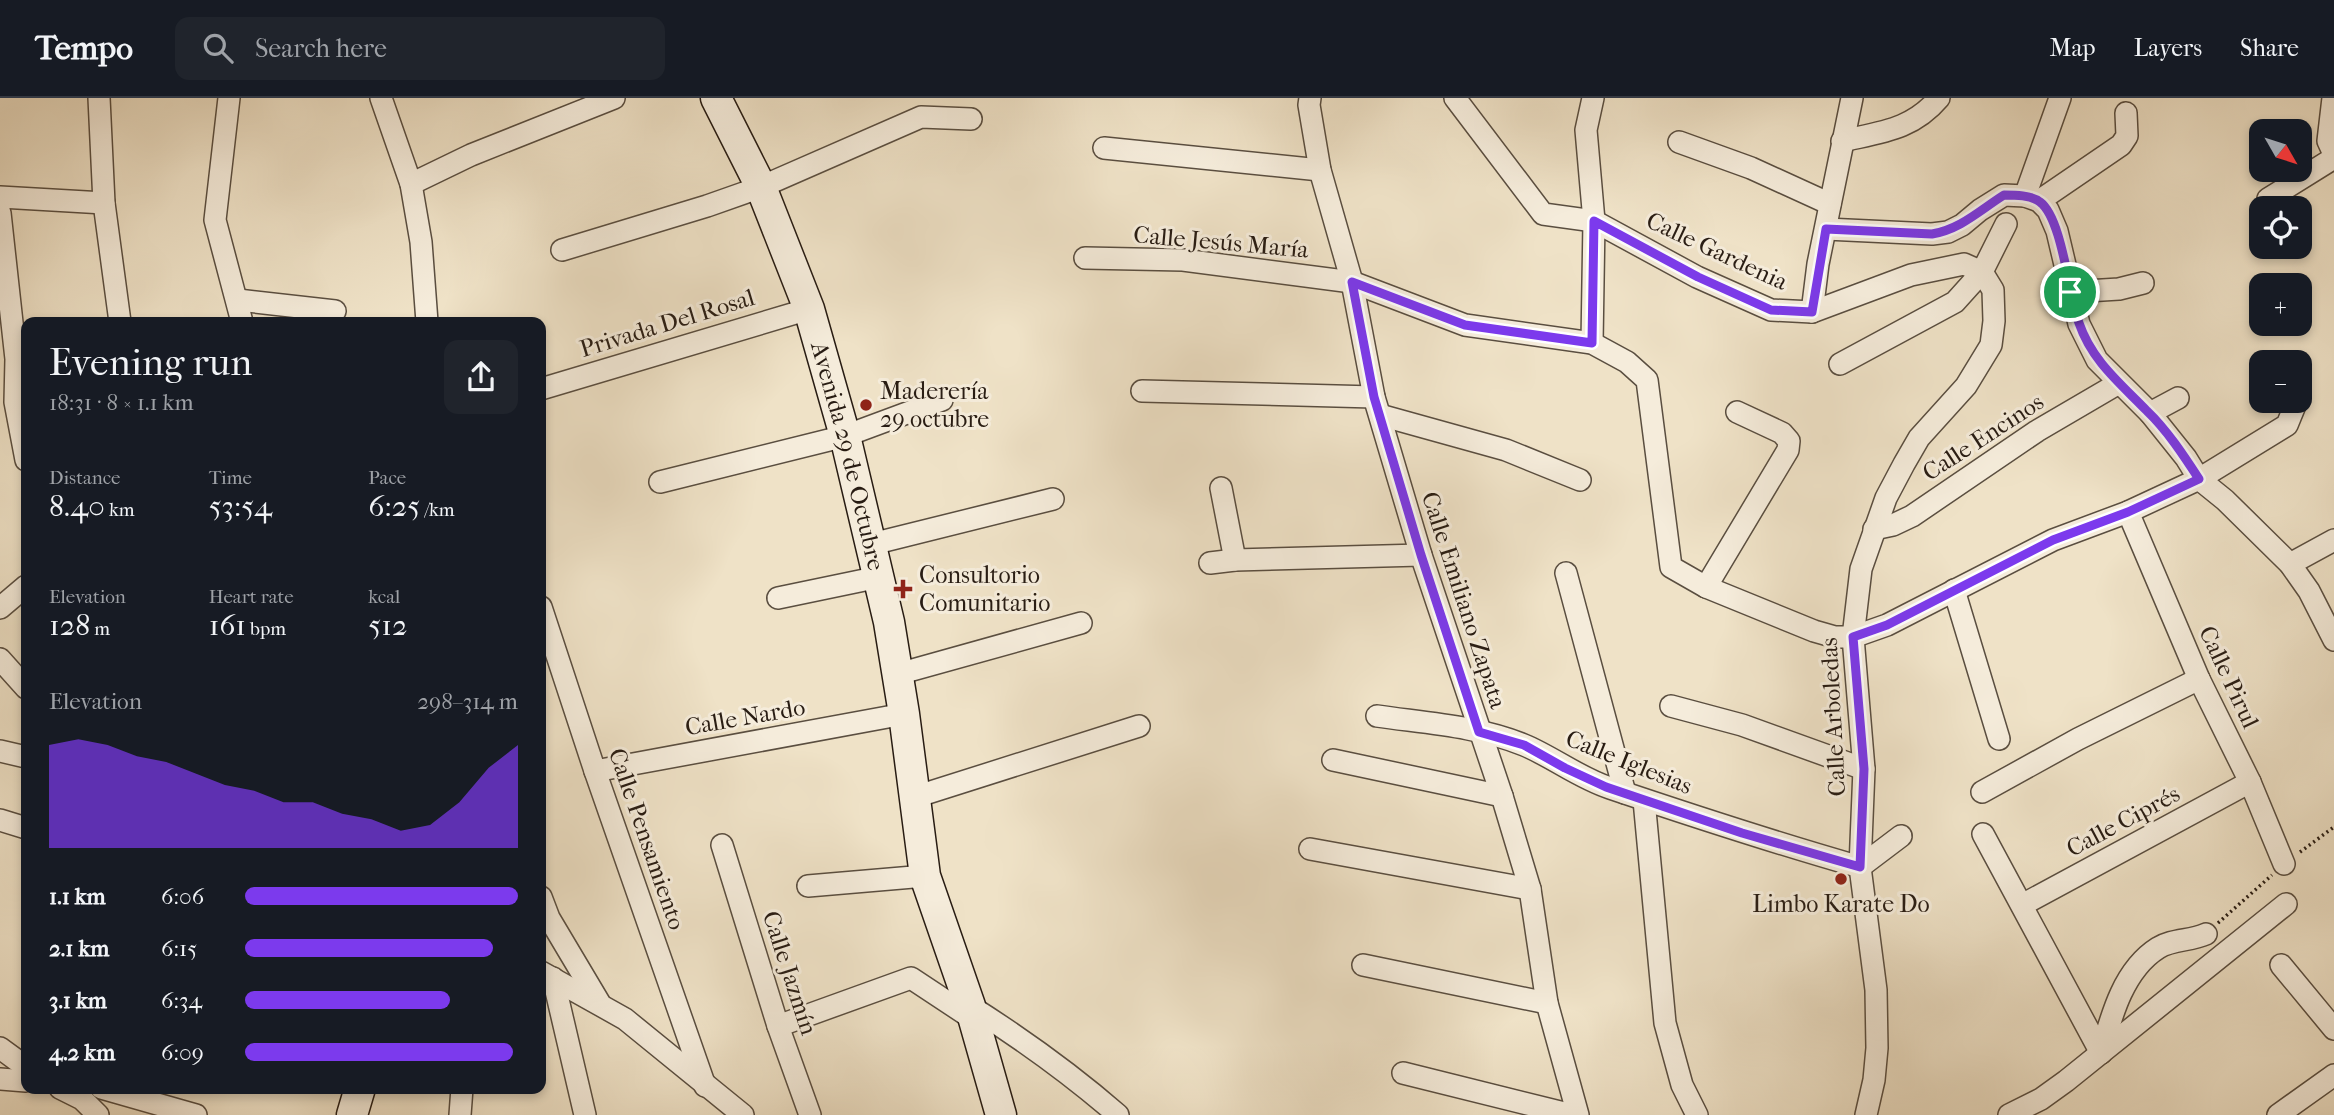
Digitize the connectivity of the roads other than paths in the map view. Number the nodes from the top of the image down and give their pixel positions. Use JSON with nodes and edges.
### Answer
{"nodes":[{"id":1,"x":99,"y":98,"type":"edge"},
{"id":2,"x":229,"y":98,"type":"edge"},
{"id":3,"x":382,"y":98,"type":"edge"},
{"id":4,"x":614,"y":98,"type":"edge"},
{"id":5,"x":716,"y":98,"type":"edge"},
{"id":6,"x":1455,"y":98,"type":"edge"},
{"id":7,"x":1593,"y":98,"type":"edge"},
{"id":8,"x":1852,"y":98,"type":"edge"},
{"id":9,"x":1939,"y":98,"type":"edge"},
{"id":10,"x":2060,"y":98,"type":"edge"},
{"id":11,"x":2333,"y":98,"type":"edge"},
{"id":12,"x":1307,"y":100,"type":"edge"},
{"id":13,"x":2126,"y":113,"type":"dead end"},
{"id":14,"x":971,"y":119,"type":"dead end"},
{"id":15,"x":1842,"y":141,"type":"junction"},
{"id":16,"x":1679,"y":142,"type":"dead end"},
{"id":17,"x":1104,"y":148,"type":"dead end"},
{"id":18,"x":2334,"y":156,"type":"edge"},
{"id":19,"x":1320,"y":170,"type":"junction"},
{"id":20,"x":411,"y":184,"type":"junction"},
{"id":21,"x":761,"y":187,"type":"junction"},
{"id":22,"x":2273,"y":196,"type":"edge"},
{"id":23,"x":0,"y":197,"type":"edge"},
{"id":24,"x":2032,"y":199,"type":"junction"},
{"id":25,"x":104,"y":203,"type":"junction"},
{"id":26,"x":1830,"y":204,"type":"junction"},
{"id":27,"x":0,"y":212,"type":"edge"},
{"id":28,"x":1594,"y":221,"type":"junction"},
{"id":29,"x":2006,"y":224,"type":"dead end"},
{"id":30,"x":1826,"y":229,"type":"junction"},
{"id":31,"x":562,"y":250,"type":"dead end"},
{"id":32,"x":1085,"y":258,"type":"dead end"},
{"id":33,"x":1982,"y":271,"type":"junction"},
{"id":34,"x":1352,"y":282,"type":"junction"},
{"id":35,"x":2143,"y":283,"type":"dead end"},
{"id":36,"x":2070,"y":292,"type":"junction"},
{"id":37,"x":238,"y":300,"type":"junction"},
{"id":38,"x":809,"y":309,"type":"junction"},
{"id":39,"x":335,"y":311,"type":"dead end"},
{"id":40,"x":1812,"y":312,"type":"junction"},
{"id":41,"x":119,"y":317,"type":"edge"},
{"id":42,"x":241,"y":317,"type":"edge"},
{"id":43,"x":427,"y":317,"type":"edge"},
{"id":44,"x":1592,"y":343,"type":"junction"},
{"id":45,"x":21,"y":356,"type":"edge"},
{"id":46,"x":1840,"y":364,"type":"dead end"},
{"id":47,"x":2119,"y":383,"type":"junction"},
{"id":48,"x":546,"y":388,"type":"edge"},
{"id":49,"x":1142,"y":391,"type":"dead end"},
{"id":50,"x":2178,"y":398,"type":"dead end"},
{"id":51,"x":942,"y":400,"type":"dead end"},
{"id":52,"x":8,"y":404,"type":"edge"},
{"id":53,"x":1377,"y":406,"type":"junction"},
{"id":54,"x":1737,"y":412,"type":"dead end"},
{"id":55,"x":2150,"y":413,"type":"junction"},
{"id":56,"x":2292,"y":413,"type":"edge"},
{"id":57,"x":845,"y":436,"type":"junction"},
{"id":58,"x":21,"y":444,"type":"edge"},
{"id":59,"x":2199,"y":479,"type":"junction"},
{"id":60,"x":1580,"y":480,"type":"dead end"},
{"id":61,"x":660,"y":482,"type":"dead end"},
{"id":62,"x":1221,"y":488,"type":"dead end"},
{"id":63,"x":1053,"y":499,"type":"dead end"},
{"id":64,"x":2128,"y":512,"type":"junction"},
{"id":65,"x":1874,"y":529,"type":"junction"},
{"id":66,"x":2334,"y":540,"type":"edge"},
{"id":67,"x":872,"y":544,"type":"junction"},
{"id":68,"x":1421,"y":555,"type":"junction"},
{"id":69,"x":1235,"y":560,"type":"junction"},
{"id":70,"x":1210,"y":564,"type":"dead end"},
{"id":71,"x":2290,"y":564,"type":"junction"},
{"id":72,"x":1566,"y":573,"type":"dead end"},
{"id":73,"x":879,"y":577,"type":"junction"},
{"id":74,"x":1706,"y":587,"type":"junction"},
{"id":75,"x":21,"y":590,"type":"edge"},
{"id":76,"x":1954,"y":590,"type":"junction"},
{"id":77,"x":778,"y":597,"type":"dead end"},
{"id":78,"x":0,"y":608,"type":"edge"},
{"id":79,"x":546,"y":622,"type":"edge"},
{"id":80,"x":1081,"y":623,"type":"dead end"},
{"id":81,"x":1853,"y":637,"type":"junction"},
{"id":82,"x":2334,"y":640,"type":"edge"},
{"id":83,"x":0,"y":660,"type":"edge"},
{"id":84,"x":898,"y":674,"type":"junction"},
{"id":85,"x":2199,"y":679,"type":"junction"},
{"id":86,"x":21,"y":683,"type":"edge"},
{"id":87,"x":1671,"y":706,"type":"dead end"},
{"id":88,"x":904,"y":714,"type":"junction"},
{"id":89,"x":1377,"y":716,"type":"dead end"},
{"id":90,"x":1139,"y":726,"type":"dead end"},
{"id":91,"x":1479,"y":732,"type":"junction"},
{"id":92,"x":1998,"y":739,"type":"dead end"},
{"id":93,"x":0,"y":751,"type":"edge"},
{"id":94,"x":21,"y":756,"type":"edge"},
{"id":95,"x":1333,"y":760,"type":"dead end"},
{"id":96,"x":1864,"y":769,"type":"junction"},
{"id":97,"x":595,"y":771,"type":"junction"},
{"id":98,"x":2250,"y":782,"type":"junction"},
{"id":99,"x":1982,"y":792,"type":"dead end"},
{"id":100,"x":1502,"y":796,"type":"junction"},
{"id":101,"x":1634,"y":796,"type":"junction"},
{"id":102,"x":915,"y":797,"type":"junction"},
{"id":103,"x":0,"y":820,"type":"edge"},
{"id":104,"x":21,"y":826,"type":"edge"},
{"id":105,"x":1983,"y":834,"type":"dead end"},
{"id":106,"x":1901,"y":836,"type":"dead end"},
{"id":107,"x":722,"y":845,"type":"dead end"},
{"id":108,"x":1310,"y":849,"type":"dead end"},
{"id":109,"x":2284,"y":864,"type":"road end"},
{"id":110,"x":1860,"y":867,"type":"junction"},
{"id":111,"x":925,"y":876,"type":"junction"},
{"id":112,"x":808,"y":887,"type":"dead end"},
{"id":113,"x":1530,"y":889,"type":"junction"},
{"id":114,"x":2286,"y":904,"type":"dead end"},
{"id":115,"x":2022,"y":905,"type":"junction"},
{"id":116,"x":546,"y":910,"type":"edge"},
{"id":117,"x":2206,"y":934,"type":"road end"},
{"id":118,"x":1363,"y":965,"type":"dead end"},
{"id":119,"x":2281,"y":965,"type":"dead end"},
{"id":120,"x":547,"y":975,"type":"edge"},
{"id":121,"x":1546,"y":1003,"type":"junction"},
{"id":122,"x":600,"y":1004,"type":"junction"},
{"id":123,"x":972,"y":1012,"type":"junction"},
{"id":124,"x":778,"y":1026,"type":"junction"},
{"id":125,"x":2334,"y":1029,"type":"edge"},
{"id":126,"x":0,"y":1048,"type":"edge"},
{"id":127,"x":2101,"y":1054,"type":"junction"},
{"id":128,"x":21,"y":1063,"type":"edge"},
{"id":129,"x":1403,"y":1073,"type":"dead end"},
{"id":130,"x":2334,"y":1074,"type":"edge"},
{"id":131,"x":0,"y":1079,"type":"edge"},
{"id":132,"x":21,"y":1081,"type":"edge"},
{"id":133,"x":705,"y":1086,"type":"junction"},
{"id":134,"x":72,"y":1094,"type":"edge"},
{"id":135,"x":122,"y":1094,"type":"edge"},
{"id":136,"x":358,"y":1094,"type":"edge"},
{"id":137,"x":462,"y":1094,"type":"edge"},
{"id":138,"x":98,"y":1115,"type":"edge"},
{"id":139,"x":196,"y":1115,"type":"edge"},
{"id":140,"x":352,"y":1115,"type":"edge"},
{"id":141,"x":460,"y":1115,"type":"edge"},
{"id":142,"x":585,"y":1115,"type":"edge"},
{"id":143,"x":743,"y":1115,"type":"edge"},
{"id":144,"x":810,"y":1115,"type":"edge"},
{"id":145,"x":1001,"y":1115,"type":"edge"},
{"id":146,"x":1118,"y":1115,"type":"edge"},
{"id":147,"x":1572,"y":1115,"type":"edge"},
{"id":148,"x":1578,"y":1115,"type":"edge"},
{"id":149,"x":1698,"y":1115,"type":"edge"},
{"id":150,"x":1866,"y":1115,"type":"edge"},
{"id":151,"x":2009,"y":1115,"type":"edge"},
{"id":152,"x":2278,"y":1115,"type":"edge"}],
"edges":[{"from":1,"to":25,"type":"street"},
{"from":2,"to":37,"type":"street"},
{"from":3,"to":20,"type":"street"},
{"from":4,"to":20,"type":"street"},
{"from":5,"to":21,"type":"street","name":"Avenida 29 de Octubre"},
{"from":6,"to":28,"type":"street"},
{"from":7,"to":28,"type":"street"},
{"from":8,"to":15,"type":"street"},
{"from":9,"to":15,"type":"street"},
{"from":10,"to":24,"type":"street"},
{"from":11,"to":18,"type":"street"},
{"from":12,"to":19,"type":"street","name":"Calle Emiliano Zapata"},
{"from":13,"to":24,"type":"street"},
{"from":14,"to":21,"type":"street"},
{"from":15,"to":26,"type":"street"},
{"from":16,"to":26,"type":"street"},
{"from":17,"to":19,"type":"street"},
{"from":18,"to":22,"type":"street"},
{"from":19,"to":34,"type":"street","name":"Calle Emiliano Zapata"},
{"from":20,"to":43,"type":"street"},
{"from":21,"to":31,"type":"street"},
{"from":21,"to":38,"type":"street","name":"Avenida 29 de Octubre"},
{"from":23,"to":25,"type":"street"},
{"from":24,"to":30,"type":"street"},
{"from":24,"to":36,"type":"street"},
{"from":25,"to":41,"type":"street"},
{"from":26,"to":30,"type":"street"},
{"from":27,"to":45,"type":"street"},
{"from":28,"to":40,"type":"street","name":"Calle Gardenia"},
{"from":28,"to":44,"type":"street"},
{"from":29,"to":33,"type":"street"},
{"from":30,"to":40,"type":"street"},
{"from":32,"to":34,"type":"street","name":"Calle Jesús María"},
{"from":33,"to":40,"type":"street","name":"Calle Gardenia"},
{"from":33,"to":46,"type":"street"},
{"from":33,"to":65,"type":"street","name":"Calle Arboledas"},
{"from":34,"to":44,"type":"street","name":"Calle Jesús María"},
{"from":34,"to":53,"type":"street","name":"Calle Emiliano Zapata"},
{"from":35,"to":36,"type":"street"},
{"from":36,"to":47,"type":"street"},
{"from":37,"to":39,"type":"street"},
{"from":37,"to":42,"type":"street"},
{"from":38,"to":48,"type":"street","name":"Privada Del Rosal"},
{"from":38,"to":57,"type":"street","name":"Avenida 29 de Octubre"},
{"from":44,"to":74,"type":"street"},
{"from":45,"to":52,"type":"street"},
{"from":47,"to":55,"type":"street"},
{"from":47,"to":65,"type":"street","name":"Calle Encinos"},
{"from":49,"to":53,"type":"street"},
{"from":50,"to":55,"type":"street"},
{"from":51,"to":57,"type":"street"},
{"from":52,"to":58,"type":"street"},
{"from":53,"to":60,"type":"street"},
{"from":53,"to":68,"type":"street","name":"Calle Emiliano Zapata"},
{"from":54,"to":74,"type":"street"},
{"from":55,"to":59,"type":"street"},
{"from":56,"to":59,"type":"street"},
{"from":57,"to":61,"type":"street"},
{"from":57,"to":67,"type":"street","name":"Avenida 29 de Octubre"},
{"from":59,"to":64,"type":"street"},
{"from":59,"to":71,"type":"street"},
{"from":62,"to":69,"type":"street"},
{"from":63,"to":67,"type":"street"},
{"from":64,"to":76,"type":"street"},
{"from":64,"to":85,"type":"street","name":"Calle Pirul"},
{"from":65,"to":81,"type":"street","name":"Calle Arboledas"},
{"from":66,"to":71,"type":"street"},
{"from":67,"to":73,"type":"street","name":"Avenida 29 de Octubre"},
{"from":68,"to":69,"type":"street"},
{"from":68,"to":91,"type":"street","name":"Calle Emiliano Zapata"},
{"from":69,"to":70,"type":"street"},
{"from":71,"to":82,"type":"street"},
{"from":72,"to":101,"type":"street"},
{"from":73,"to":77,"type":"street"},
{"from":73,"to":84,"type":"street","name":"Avenida 29 de Octubre"},
{"from":74,"to":81,"type":"street"},
{"from":75,"to":78,"type":"street"},
{"from":76,"to":81,"type":"street"},
{"from":76,"to":92,"type":"street"},
{"from":79,"to":97,"type":"street","name":"Calle Pensamiento"},
{"from":80,"to":84,"type":"street"},
{"from":81,"to":96,"type":"street","name":"Calle Arboledas"},
{"from":83,"to":86,"type":"street"},
{"from":84,"to":88,"type":"street","name":"Avenida 29 de Octubre"},
{"from":85,"to":98,"type":"street","name":"Calle Pirul"},
{"from":85,"to":99,"type":"street"},
{"from":87,"to":96,"type":"street"},
{"from":88,"to":97,"type":"street","name":"Calle Nardo"},
{"from":88,"to":102,"type":"street","name":"Avenida 29 de Octubre"},
{"from":89,"to":91,"type":"street","name":"Calle Iglesias"},
{"from":90,"to":102,"type":"street"},
{"from":91,"to":100,"type":"street","name":"Calle Emiliano Zapata"},
{"from":91,"to":101,"type":"street","name":"Calle Iglesias"},
{"from":93,"to":94,"type":"street"},
{"from":95,"to":100,"type":"street"},
{"from":96,"to":110,"type":"street","name":"Calle Arboledas"},
{"from":97,"to":133,"type":"street","name":"Calle Pensamiento"},
{"from":98,"to":109,"type":"street","name":"Calle Pirul"},
{"from":98,"to":115,"type":"street","name":"Calle Ciprés"},
{"from":100,"to":113,"type":"street","name":"Calle Emiliano Zapata"},
{"from":101,"to":110,"type":"street","name":"Calle Iglesias"},
{"from":101,"to":149,"type":"street"},
{"from":102,"to":111,"type":"street","name":"Avenida 29 de Octubre"},
{"from":103,"to":104,"type":"street"},
{"from":105,"to":115,"type":"street"},
{"from":106,"to":110,"type":"street"},
{"from":107,"to":124,"type":"street","name":"Calle Jazmín"},
{"from":108,"to":113,"type":"street"},
{"from":110,"to":150,"type":"street","name":"Calle Arboledas"},
{"from":111,"to":112,"type":"street"},
{"from":111,"to":123,"type":"street","name":"Avenida 29 de Octubre"},
{"from":113,"to":121,"type":"street","name":"Calle Emiliano Zapata"},
{"from":114,"to":127,"type":"street"},
{"from":115,"to":127,"type":"street"},
{"from":116,"to":122,"type":"street"},
{"from":117,"to":127,"type":"street"},
{"from":118,"to":121,"type":"street"},
{"from":119,"to":125,"type":"street"},
{"from":120,"to":122,"type":"street"},
{"from":120,"to":142,"type":"street"},
{"from":121,"to":148,"type":"street","name":"Calle Emiliano Zapata"},
{"from":122,"to":133,"type":"street"},
{"from":123,"to":124,"type":"street"},
{"from":123,"to":145,"type":"street","name":"Avenida 29 de Octubre"},
{"from":123,"to":146,"type":"street"},
{"from":124,"to":144,"type":"street","name":"Calle Jazmín"},
{"from":126,"to":128,"type":"street"},
{"from":127,"to":151,"type":"street"},
{"from":129,"to":147,"type":"street"},
{"from":130,"to":152,"type":"street"},
{"from":131,"to":132,"type":"street"},
{"from":133,"to":143,"type":"street"},
{"from":134,"to":138,"type":"street"},
{"from":135,"to":139,"type":"street"},
{"from":136,"to":140,"type":"street"},
{"from":137,"to":141,"type":"street"}]}
